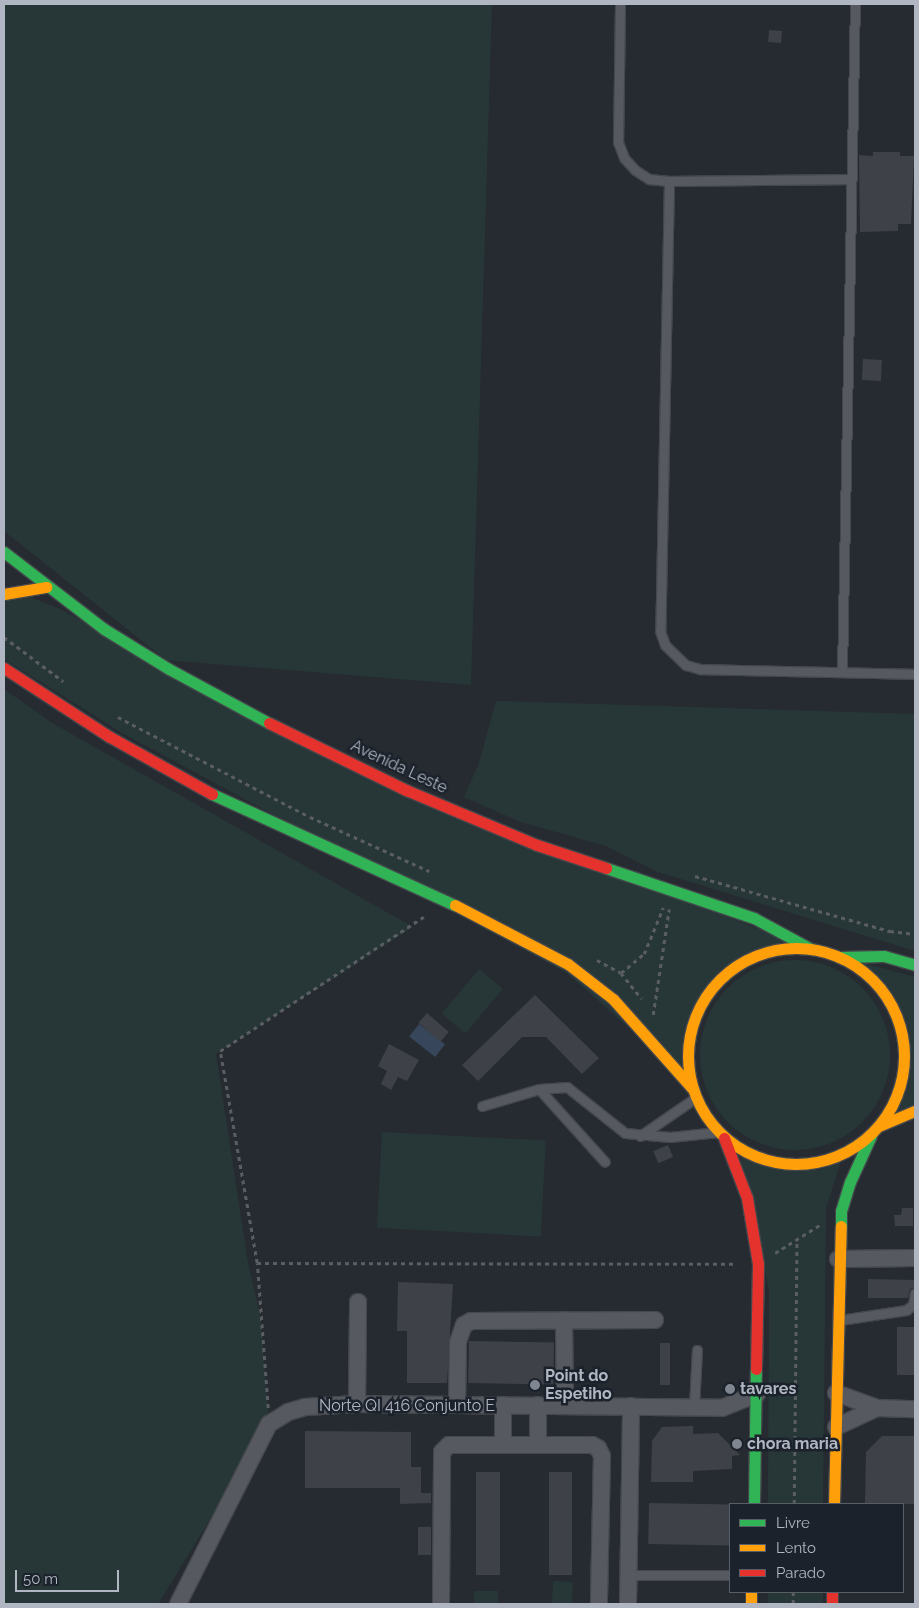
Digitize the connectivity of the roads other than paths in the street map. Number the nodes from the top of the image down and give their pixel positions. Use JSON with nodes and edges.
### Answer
{"nodes":[{"id":1,"x":620,"y":4,"type":"edge"},
{"id":2,"x":855,"y":4,"type":"edge"},
{"id":3,"x":851,"y":179,"type":"junction"},
{"id":4,"x":669,"y":181,"type":"junction"},
{"id":5,"x":4,"y":552,"type":"edge"},
{"id":6,"x":46,"y":587,"type":"junction"},
{"id":7,"x":4,"y":594,"type":"edge"},
{"id":8,"x":4,"y":668,"type":"edge"},
{"id":9,"x":842,"y":672,"type":"junction"},
{"id":10,"x":915,"y":674,"type":"edge"},
{"id":11,"x":811,"y":949,"type":"junction"},
{"id":12,"x":840,"y":957,"type":"junction"},
{"id":13,"x":915,"y":965,"type":"edge"},
{"id":14,"x":539,"y":1089,"type":"junction"},
{"id":15,"x":694,"y":1093,"type":"junction"},
{"id":16,"x":482,"y":1106,"type":"dead end"},
{"id":17,"x":915,"y":1111,"type":"edge"},
{"id":18,"x":876,"y":1130,"type":"junction"},
{"id":19,"x":721,"y":1135,"type":"junction"},
{"id":20,"x":640,"y":1136,"type":"junction"},
{"id":21,"x":605,"y":1162,"type":"dead end"},
{"id":22,"x":915,"y":1258,"type":"edge"},
{"id":23,"x":838,"y":1260,"type":"junction"},
{"id":24,"x":915,"y":1292,"type":"edge"},
{"id":25,"x":358,"y":1302,"type":"dead end"},
{"id":26,"x":564,"y":1320,"type":"junction"},
{"id":27,"x":655,"y":1320,"type":"dead end"},
{"id":28,"x":838,"y":1321,"type":"junction"},
{"id":29,"x":697,"y":1350,"type":"dead end"},
{"id":30,"x":836,"y":1393,"type":"junction"},
{"id":31,"x":757,"y":1394,"type":"junction"},
{"id":32,"x":357,"y":1404,"type":"junction"},
{"id":33,"x":457,"y":1405,"type":"junction"},
{"id":34,"x":503,"y":1405,"type":"junction"},
{"id":35,"x":538,"y":1405,"type":"junction"},
{"id":36,"x":565,"y":1406,"type":"junction"},
{"id":37,"x":631,"y":1406,"type":"junction"},
{"id":38,"x":694,"y":1407,"type":"junction"},
{"id":39,"x":722,"y":1408,"type":"junction"},
{"id":40,"x":877,"y":1408,"type":"junction"},
{"id":41,"x":915,"y":1409,"type":"edge"},
{"id":42,"x":758,"y":1425,"type":"junction"},
{"id":43,"x":836,"y":1427,"type":"junction"},
{"id":44,"x":503,"y":1445,"type":"junction"},
{"id":45,"x":538,"y":1445,"type":"junction"},
{"id":46,"x":754,"y":1503,"type":"edge"},
{"id":47,"x":834,"y":1503,"type":"edge"},
{"id":48,"x":628,"y":1575,"type":"junction"},
{"id":49,"x":729,"y":1575,"type":"edge"},
{"id":50,"x":178,"y":1604,"type":"edge"},
{"id":51,"x":441,"y":1604,"type":"edge"},
{"id":52,"x":598,"y":1604,"type":"edge"},
{"id":53,"x":628,"y":1604,"type":"edge"}],
"edges":[{"from":1,"to":4,"type":"lane"},
{"from":2,"to":3,"type":"lane"},
{"from":3,"to":4,"type":"lane"},
{"from":3,"to":9,"type":"lane"},
{"from":4,"to":9,"type":"lane"},
{"from":5,"to":6,"type":"main road","name":"Avenida Leste"},
{"from":6,"to":7,"type":"main road"},
{"from":6,"to":11,"type":"main road","name":"Avenida Leste"},
{"from":8,"to":15,"type":"main road"},
{"from":9,"to":10,"type":"lane"},
{"from":11,"to":12,"type":"main road"},
{"from":11,"to":15,"type":"main road"},
{"from":12,"to":13,"type":"main road"},
{"from":12,"to":18,"type":"main road"},
{"from":14,"to":16,"type":"lane"},
{"from":14,"to":20,"type":"lane"},
{"from":14,"to":21,"type":"lane"},
{"from":15,"to":19,"type":"main road"},
{"from":15,"to":20,"type":"lane"},
{"from":17,"to":18,"type":"main road"},
{"from":18,"to":19,"type":"main road"},
{"from":18,"to":23,"type":"main road"},
{"from":19,"to":20,"type":"lane"},
{"from":19,"to":31,"type":"main road"},
{"from":22,"to":23,"type":"street"},
{"from":23,"to":28,"type":"main road"},
{"from":24,"to":28,"type":"lane"},
{"from":25,"to":32,"type":"street"},
{"from":26,"to":27,"type":"street"},
{"from":26,"to":33,"type":"street"},
{"from":26,"to":36,"type":"street"},
{"from":28,"to":30,"type":"main road"},
{"from":29,"to":38,"type":"lane"},
{"from":30,"to":40,"type":"street"},
{"from":30,"to":43,"type":"main road"},
{"from":31,"to":39,"type":"street","name":"Norte QI 416 Conjunto E"},
{"from":31,"to":42,"type":"main road"},
{"from":32,"to":33,"type":"street","name":"Norte QI 416 Conjunto E"},
{"from":32,"to":50,"type":"street","name":"Norte QI 416 Conjunto E"},
{"from":33,"to":34,"type":"street","name":"Norte QI 416 Conjunto E"},
{"from":34,"to":35,"type":"street","name":"Norte QI 416 Conjunto E"},
{"from":34,"to":44,"type":"street"},
{"from":35,"to":36,"type":"street","name":"Norte QI 416 Conjunto E"},
{"from":35,"to":45,"type":"street"},
{"from":36,"to":37,"type":"street","name":"Norte QI 416 Conjunto E"},
{"from":37,"to":38,"type":"street","name":"Norte QI 416 Conjunto E"},
{"from":37,"to":48,"type":"street"},
{"from":38,"to":39,"type":"street","name":"Norte QI 416 Conjunto E"},
{"from":39,"to":42,"type":"street","name":"Norte QI 416 Conjunto E"},
{"from":40,"to":41,"type":"street"},
{"from":40,"to":43,"type":"street"},
{"from":42,"to":46,"type":"main road"},
{"from":43,"to":47,"type":"main road"},
{"from":44,"to":45,"type":"street"},
{"from":44,"to":51,"type":"street"},
{"from":45,"to":52,"type":"street"},
{"from":48,"to":49,"type":"lane"},
{"from":48,"to":53,"type":"street"}]}
